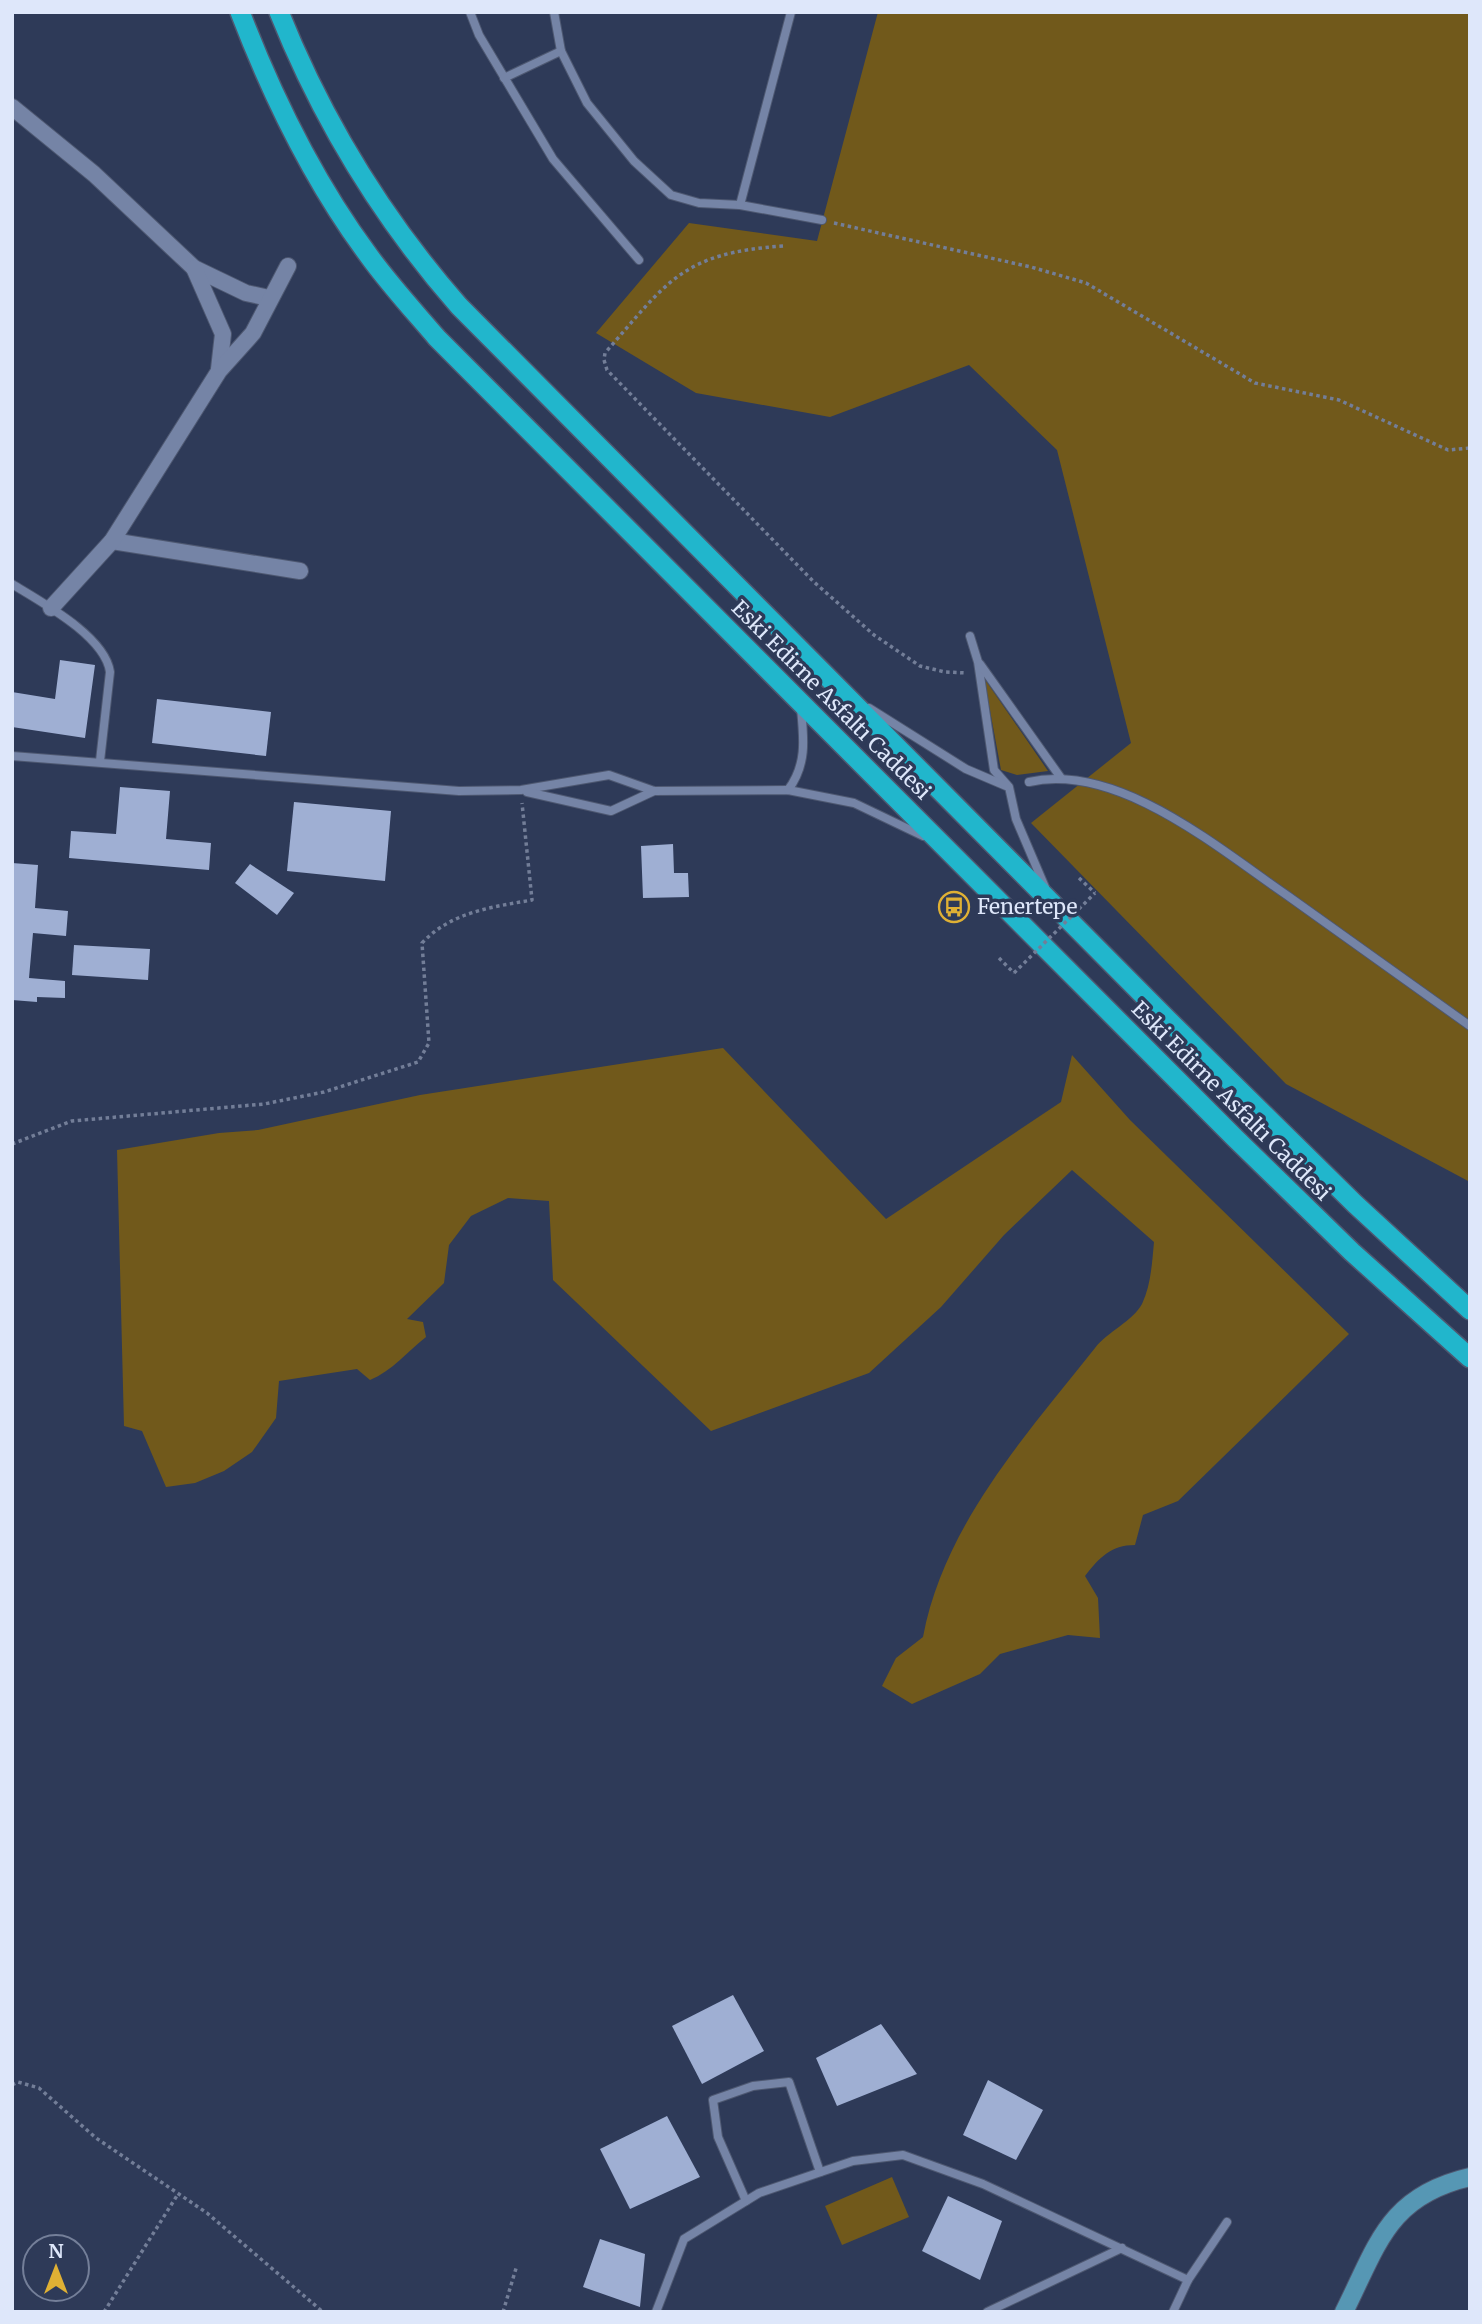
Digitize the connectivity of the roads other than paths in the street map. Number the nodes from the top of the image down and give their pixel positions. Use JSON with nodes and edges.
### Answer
{"nodes":[{"id":1,"x":240,"y":12,"type":"edge"},
{"id":2,"x":279,"y":12,"type":"edge"},
{"id":3,"x":470,"y":12,"type":"edge"},
{"id":4,"x":554,"y":12,"type":"edge"},
{"id":5,"x":791,"y":12,"type":"edge"},
{"id":6,"x":561,"y":51,"type":"junction"},
{"id":7,"x":504,"y":78,"type":"junction"},
{"id":8,"x":12,"y":107,"type":"edge"},
{"id":9,"x":740,"y":205,"type":"junction"},
{"id":10,"x":822,"y":220,"type":"road end"},
{"id":11,"x":639,"y":260,"type":"dead end"},
{"id":12,"x":288,"y":266,"type":"dead end"},
{"id":13,"x":194,"y":268,"type":"junction"},
{"id":14,"x":269,"y":298,"type":"junction"},
{"id":15,"x":219,"y":371,"type":"junction"},
{"id":16,"x":112,"y":541,"type":"junction"},
{"id":17,"x":300,"y":571,"type":"dead end"},
{"id":18,"x":12,"y":584,"type":"edge"},
{"id":19,"x":51,"y":608,"type":"junction"},
{"id":20,"x":970,"y":636,"type":"dead end"},
{"id":21,"x":978,"y":662,"type":"junction"},
{"id":22,"x":844,"y":693,"type":"junction"},
{"id":23,"x":800,"y":702,"type":"junction"},
{"id":24,"x":12,"y":756,"type":"edge"},
{"id":25,"x":100,"y":761,"type":"junction"},
{"id":26,"x":1061,"y":778,"type":"junction"},
{"id":27,"x":1028,"y":782,"type":"dead end"},
{"id":28,"x":1009,"y":787,"type":"junction"},
{"id":29,"x":521,"y":790,"type":"junction"},
{"id":30,"x":788,"y":790,"type":"junction"},
{"id":31,"x":654,"y":791,"type":"junction"},
{"id":32,"x":949,"y":852,"type":"junction"},
{"id":33,"x":1050,"y":900,"type":"junction"},
{"id":34,"x":1470,"y":1026,"type":"edge"},
{"id":35,"x":1470,"y":1310,"type":"edge"},
{"id":36,"x":1470,"y":1358,"type":"edge"},
{"id":37,"x":820,"y":2172,"type":"junction"},
{"id":38,"x":1470,"y":2177,"type":"edge"},
{"id":39,"x":746,"y":2201,"type":"junction"},
{"id":40,"x":1227,"y":2222,"type":"dead end"},
{"id":41,"x":1122,"y":2248,"type":"junction"},
{"id":42,"x":1188,"y":2280,"type":"junction"},
{"id":43,"x":656,"y":2312,"type":"edge"},
{"id":44,"x":987,"y":2312,"type":"edge"},
{"id":45,"x":1173,"y":2312,"type":"edge"},
{"id":46,"x":1344,"y":2312,"type":"edge"}],
"edges":[{"from":1,"to":23,"type":"highway","name":"Eski Edirne Asfaltı Caddesi"},
{"from":2,"to":22,"type":"highway","name":"Eski Edirne Asfaltı Caddesi"},
{"from":3,"to":7,"type":"lane"},
{"from":4,"to":6,"type":"lane"},
{"from":5,"to":9,"type":"lane"},
{"from":6,"to":7,"type":"lane"},
{"from":6,"to":9,"type":"lane"},
{"from":7,"to":11,"type":"lane"},
{"from":8,"to":13,"type":"street"},
{"from":9,"to":10,"type":"lane"},
{"from":12,"to":14,"type":"street"},
{"from":13,"to":14,"type":"street"},
{"from":13,"to":15,"type":"street"},
{"from":14,"to":15,"type":"street"},
{"from":15,"to":16,"type":"street"},
{"from":16,"to":17,"type":"street"},
{"from":16,"to":19,"type":"street"},
{"from":18,"to":19,"type":"lane"},
{"from":19,"to":25,"type":"lane"},
{"from":20,"to":21,"type":"lane"},
{"from":21,"to":26,"type":"lane"},
{"from":21,"to":28,"type":"lane"},
{"from":22,"to":28,"type":"lane"},
{"from":22,"to":33,"type":"highway","name":"Eski Edirne Asfaltı Caddesi"},
{"from":23,"to":30,"type":"lane"},
{"from":23,"to":32,"type":"highway","name":"Eski Edirne Asfaltı Caddesi"},
{"from":24,"to":25,"type":"lane"},
{"from":25,"to":29,"type":"lane"},
{"from":26,"to":27,"type":"lane"},
{"from":26,"to":34,"type":"lane"},
{"from":28,"to":33,"type":"lane"},
{"from":29,"to":31,"type":"lane"},
{"from":29,"to":31,"type":"lane"},
{"from":30,"to":31,"type":"lane"},
{"from":30,"to":32,"type":"lane"},
{"from":32,"to":36,"type":"highway","name":"Eski Edirne Asfaltı Caddesi"},
{"from":33,"to":35,"type":"highway","name":"Eski Edirne Asfaltı Caddesi"},
{"from":37,"to":39,"type":"lane"},
{"from":37,"to":39,"type":"lane"},
{"from":37,"to":41,"type":"lane"},
{"from":38,"to":46,"type":"main road"},
{"from":39,"to":43,"type":"lane"},
{"from":40,"to":42,"type":"lane"},
{"from":41,"to":42,"type":"lane"},
{"from":41,"to":44,"type":"lane"},
{"from":42,"to":45,"type":"lane"}]}
